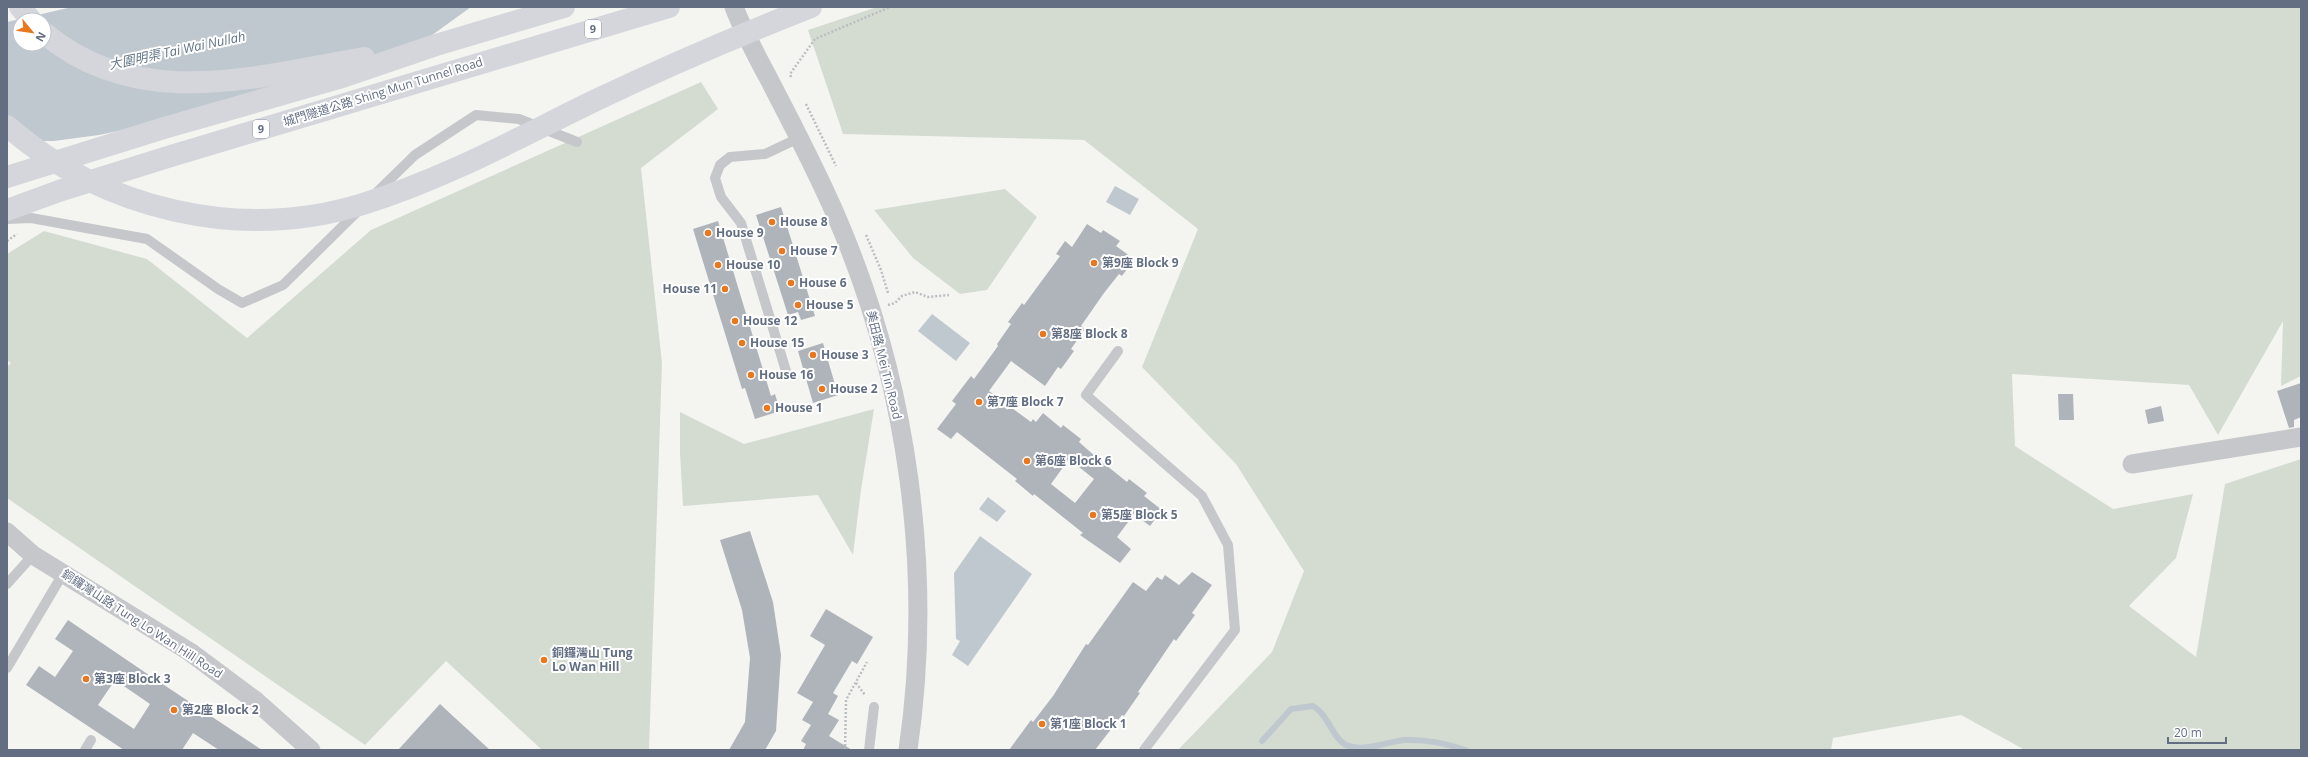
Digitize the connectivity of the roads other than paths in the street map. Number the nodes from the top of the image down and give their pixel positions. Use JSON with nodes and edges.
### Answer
{"nodes":[{"id":1,"x":564,"y":7,"type":"edge"},
{"id":2,"x":670,"y":7,"type":"edge"},
{"id":3,"x":734,"y":7,"type":"edge"},
{"id":4,"x":811,"y":7,"type":"edge"},
{"id":5,"x":52,"y":38,"type":"edge"},
{"id":6,"x":436,"y":45,"type":"junction"},
{"id":7,"x":7,"y":126,"type":"edge"},
{"id":8,"x":799,"y":138,"type":"junction"},
{"id":9,"x":577,"y":142,"type":"dead end"},
{"id":10,"x":7,"y":177,"type":"edge"},
{"id":11,"x":7,"y":210,"type":"edge"},
{"id":12,"x":7,"y":219,"type":"edge"},
{"id":13,"x":1118,"y":351,"type":"dead end"},
{"id":14,"x":786,"y":371,"type":"dead end"},
{"id":15,"x":2301,"y":437,"type":"edge"},
{"id":16,"x":2132,"y":464,"type":"dead end"},
{"id":17,"x":7,"y":532,"type":"edge"},
{"id":18,"x":33,"y":555,"type":"junction"},
{"id":19,"x":64,"y":572,"type":"junction"},
{"id":20,"x":7,"y":584,"type":"edge"},
{"id":21,"x":7,"y":668,"type":"edge"},
{"id":22,"x":874,"y":707,"type":"dead end"},
{"id":23,"x":91,"y":740,"type":"dead end"},
{"id":24,"x":85,"y":750,"type":"edge"},
{"id":25,"x":311,"y":750,"type":"edge"},
{"id":26,"x":869,"y":750,"type":"edge"},
{"id":27,"x":908,"y":750,"type":"edge"},
{"id":28,"x":1144,"y":750,"type":"edge"}],
"edges":[{"from":1,"to":6,"type":"highway","number":"9"},
{"from":2,"to":11,"type":"highway","name":"城門隧道公路 Shing Mun Tunnel Road","number":"9"},
{"from":3,"to":8,"type":"street","name":"美田路 Mei Tin Road"},
{"from":4,"to":7,"type":"highway"},
{"from":5,"to":6,"type":"highway"},
{"from":6,"to":10,"type":"highway","number":"9"},
{"from":8,"to":14,"type":"lane"},
{"from":8,"to":27,"type":"street","name":"美田路 Mei Tin Road"},
{"from":9,"to":12,"type":"lane"},
{"from":13,"to":28,"type":"lane"},
{"from":15,"to":16,"type":"street"},
{"from":17,"to":18,"type":"street","name":"銅鑼灣山路 Tung Lo Wan Hill Road"},
{"from":18,"to":19,"type":"street","name":"銅鑼灣山路 Tung Lo Wan Hill Road"},
{"from":18,"to":20,"type":"lane"},
{"from":19,"to":21,"type":"lane"},
{"from":19,"to":25,"type":"street","name":"銅鑼灣山路 Tung Lo Wan Hill Road"},
{"from":22,"to":26,"type":"lane"},
{"from":23,"to":24,"type":"lane"}]}
